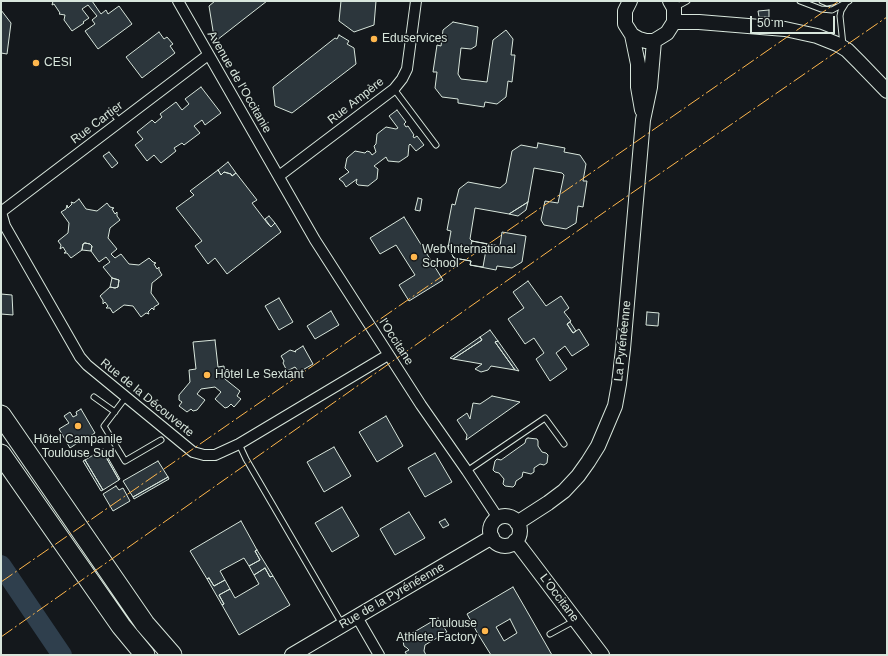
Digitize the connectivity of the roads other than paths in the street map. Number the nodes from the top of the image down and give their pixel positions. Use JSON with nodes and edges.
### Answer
{"nodes":[{"id":1,"x":178,"y":1,"type":"edge"},
{"id":2,"x":416,"y":1,"type":"edge"},
{"id":3,"x":687,"y":1,"type":"edge"},
{"id":4,"x":800,"y":1,"type":"edge"},
{"id":5,"x":822,"y":1,"type":"edge"},
{"id":6,"x":837,"y":1,"type":"edge"},
{"id":7,"x":627,"y":2,"type":"edge"},
{"id":8,"x":848,"y":2,"type":"edge"},
{"id":9,"x":672,"y":5,"type":"edge"},
{"id":10,"x":674,"y":22,"type":"junction"},
{"id":11,"x":632,"y":35,"type":"junction"},
{"id":12,"x":654,"y":41,"type":"junction"},
{"id":13,"x":843,"y":48,"type":"junction"},
{"id":14,"x":208,"y":55,"type":"junction"},
{"id":15,"x":394,"y":89,"type":"junction"},
{"id":16,"x":887,"y":91,"type":"edge"},
{"id":17,"x":643,"y":120,"type":"junction"},
{"id":18,"x":436,"y":145,"type":"dead end"},
{"id":19,"x":279,"y":176,"type":"junction"},
{"id":20,"x":1,"y":212,"type":"edge"},
{"id":21,"x":386,"y":349,"type":"junction"},
{"id":22,"x":94,"y":397,"type":"dead end"},
{"id":23,"x":126,"y":397,"type":"junction"},
{"id":24,"x":115,"y":412,"type":"junction"},
{"id":25,"x":1,"y":415,"type":"edge"},
{"id":26,"x":161,"y":440,"type":"dead end"},
{"id":27,"x":239,"y":444,"type":"junction"},
{"id":28,"x":564,"y":444,"type":"dead end"},
{"id":29,"x":1,"y":454,"type":"edge"},
{"id":30,"x":467,"y":471,"type":"junction"},
{"id":31,"x":498,"y":518,"type":"junction"},
{"id":32,"x":517,"y":523,"type":"junction"},
{"id":33,"x":492,"y":537,"type":"junction"},
{"id":34,"x":515,"y":541,"type":"junction"},
{"id":35,"x":357,"y":617,"type":"junction"},
{"id":36,"x":575,"y":620,"type":"junction"},
{"id":37,"x":343,"y":625,"type":"junction"},
{"id":38,"x":550,"y":634,"type":"dead end"},
{"id":39,"x":145,"y":655,"type":"edge"},
{"id":40,"x":172,"y":655,"type":"edge"},
{"id":41,"x":292,"y":655,"type":"edge"},
{"id":42,"x":378,"y":655,"type":"edge"},
{"id":43,"x":602,"y":655,"type":"edge"}],
"edges":[{"from":1,"to":14,"type":"street","name":"Avenue de l'Occitanie"},
{"from":2,"to":15,"type":"street","name":"Rue Ampère"},
{"from":3,"to":9,"type":"lane"},
{"from":4,"to":8,"type":"lane"},
{"from":5,"to":6,"type":"lane"},
{"from":7,"to":11,"type":"street"},
{"from":8,"to":13,"type":"lane"},
{"from":9,"to":10,"type":"street"},
{"from":10,"to":12,"type":"street"},
{"from":10,"to":13,"type":"street"},
{"from":11,"to":12,"type":"street"},
{"from":11,"to":17,"type":"street"},
{"from":12,"to":17,"type":"street"},
{"from":13,"to":16,"type":"street"},
{"from":14,"to":19,"type":"street","name":"Avenue de l'Occitanie"},
{"from":14,"to":20,"type":"street","name":"Rue Cartier"},
{"from":15,"to":18,"type":"lane"},
{"from":15,"to":19,"type":"street","name":"Rue Ampère"},
{"from":17,"to":32,"type":"street","name":"La Pyrénéenne"},
{"from":19,"to":21,"type":"street","name":"l'Occitane"},
{"from":20,"to":23,"type":"street","name":"Rue de la Découverte"},
{"from":21,"to":27,"type":"street","name":"Rue de la Découverte"},
{"from":21,"to":30,"type":"street","name":"l'Occitane"},
{"from":22,"to":24,"type":"lane"},
{"from":23,"to":24,"type":"lane"},
{"from":23,"to":27,"type":"street","name":"Rue de la Découverte"},
{"from":24,"to":26,"type":"lane"},
{"from":25,"to":40,"type":"highway"},
{"from":27,"to":37,"type":"lane"},
{"from":28,"to":30,"type":"lane"},
{"from":29,"to":39,"type":"highway"},
{"from":30,"to":31,"type":"street","name":"l'Occitane"},
{"from":31,"to":32,"type":"street"},
{"from":31,"to":33,"type":"street"},
{"from":32,"to":34,"type":"street"},
{"from":33,"to":34,"type":"street"},
{"from":33,"to":35,"type":"street","name":"Rue de la Pyrénéenne"},
{"from":34,"to":36,"type":"street","name":"L'Occitane"},
{"from":35,"to":37,"type":"street","name":"Rue de la Pyrénéenne"},
{"from":35,"to":42,"type":"street"},
{"from":36,"to":38,"type":"lane"},
{"from":36,"to":43,"type":"street","name":"L'Occitane"},
{"from":37,"to":41,"type":"street","name":"Rue de la Pyrénéenne"}]}
